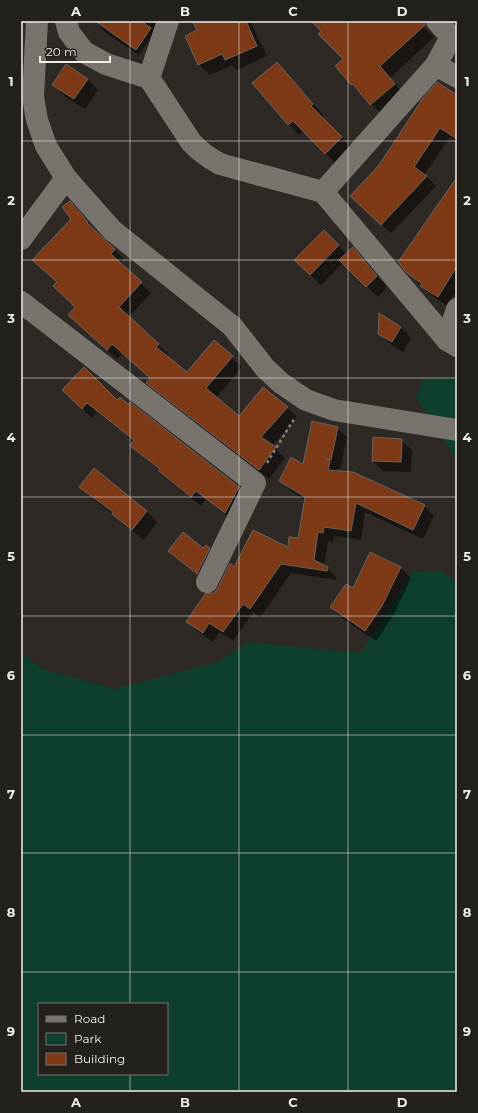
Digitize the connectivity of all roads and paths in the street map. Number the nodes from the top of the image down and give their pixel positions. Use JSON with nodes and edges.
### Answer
{"nodes":[{"id":1,"x":36,"y":21,"type":"edge"},
{"id":2,"x":66,"y":21,"type":"edge"},
{"id":3,"x":168,"y":21,"type":"edge"},
{"id":4,"x":437,"y":21,"type":"edge"},
{"id":5,"x":436,"y":65,"type":"junction"},
{"id":6,"x":457,"y":77,"type":"edge"},
{"id":7,"x":149,"y":78,"type":"junction"},
{"id":8,"x":66,"y":178,"type":"junction"},
{"id":9,"x":323,"y":192,"type":"junction"},
{"id":10,"x":21,"y":239,"type":"edge"},
{"id":11,"x":21,"y":302,"type":"edge"},
{"id":12,"x":457,"y":309,"type":"edge"},
{"id":13,"x":452,"y":343,"type":"edge"},
{"id":14,"x":306,"y":400,"type":"junction"},
{"id":15,"x":457,"y":430,"type":"edge"},
{"id":16,"x":255,"y":483,"type":"junction"},
{"id":17,"x":208,"y":582,"type":"dead end"}],
"edges":[{"from":1,"to":8,"type":"street"},
{"from":2,"to":7,"type":"street"},
{"from":3,"to":7,"type":"street"},
{"from":4,"to":5,"type":"street"},
{"from":5,"to":6,"type":"street"},
{"from":5,"to":9,"type":"street"},
{"from":7,"to":9,"type":"street"},
{"from":8,"to":10,"type":"street"},
{"from":8,"to":14,"type":"street"},
{"from":9,"to":13,"type":"street"},
{"from":11,"to":16,"type":"street"},
{"from":12,"to":13,"type":"street"},
{"from":14,"to":15,"type":"street"},
{"from":14,"to":16,"type":"path"},
{"from":16,"to":17,"type":"street"}]}
